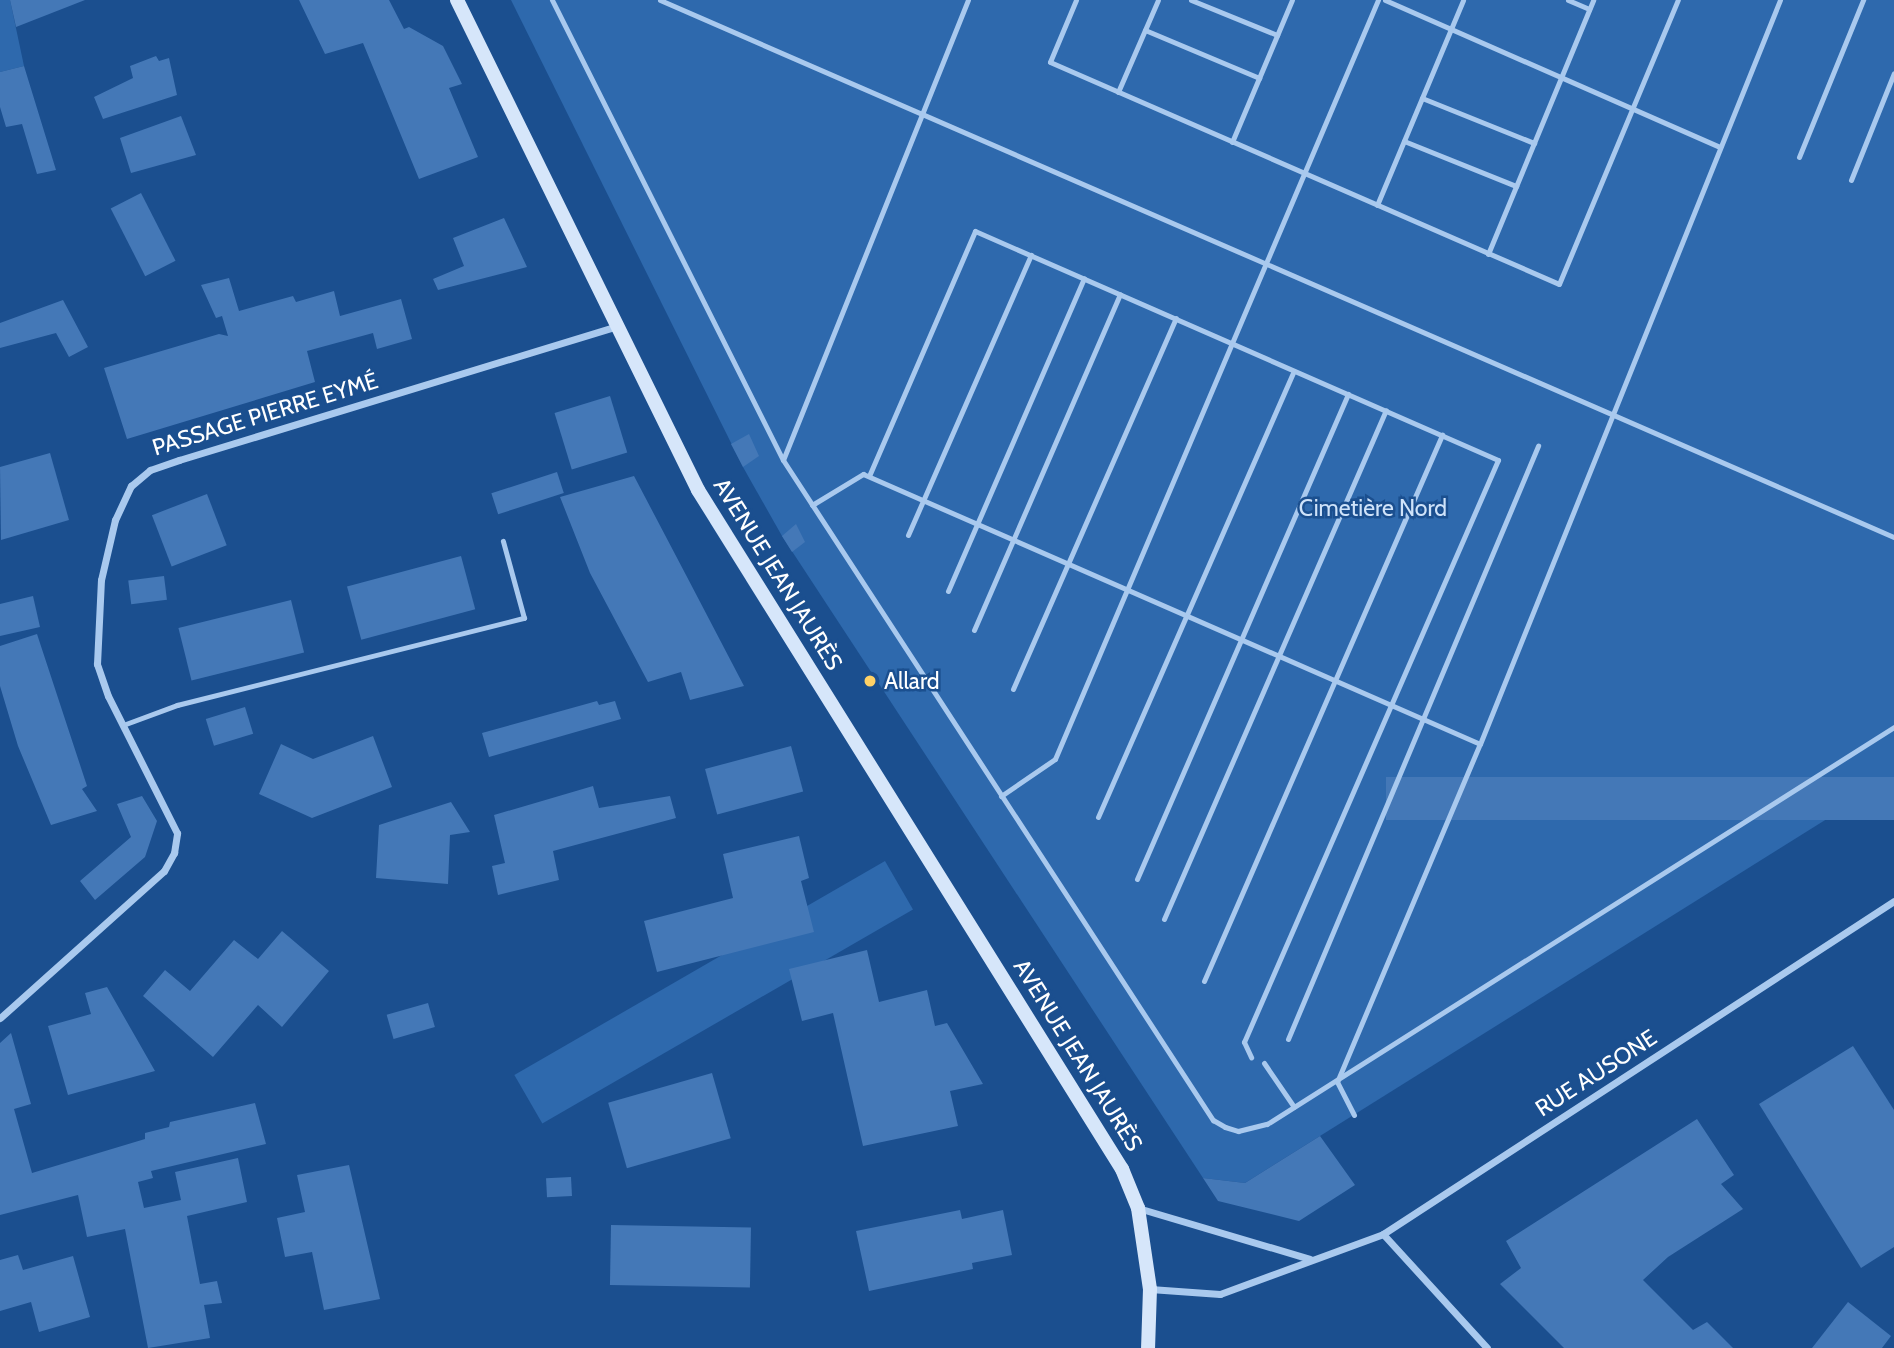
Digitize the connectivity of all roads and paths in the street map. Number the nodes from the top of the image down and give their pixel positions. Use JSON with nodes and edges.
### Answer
{"nodes":[{"id":1,"x":457,"y":0,"type":"edge"},
{"id":2,"x":552,"y":0,"type":"edge"},
{"id":3,"x":660,"y":0,"type":"edge"},
{"id":4,"x":968,"y":0,"type":"edge"},
{"id":5,"x":1076,"y":0,"type":"edge"},
{"id":6,"x":1158,"y":0,"type":"edge"},
{"id":7,"x":1191,"y":0,"type":"edge"},
{"id":8,"x":1292,"y":0,"type":"edge"},
{"id":9,"x":1378,"y":0,"type":"edge"},
{"id":10,"x":1385,"y":0,"type":"edge"},
{"id":11,"x":1463,"y":0,"type":"edge"},
{"id":12,"x":1567,"y":0,"type":"edge"},
{"id":13,"x":1593,"y":0,"type":"edge"},
{"id":14,"x":1678,"y":0,"type":"edge"},
{"id":15,"x":1780,"y":0,"type":"edge"},
{"id":16,"x":1863,"y":0,"type":"edge"},
{"id":17,"x":1589,"y":9,"type":"junction"},
{"id":18,"x":1451,"y":29,"type":"junction"},
{"id":19,"x":1145,"y":30,"type":"junction"},
{"id":20,"x":1277,"y":35,"type":"junction"},
{"id":21,"x":1894,"y":73,"type":"edge"},
{"id":22,"x":1561,"y":77,"type":"junction"},
{"id":23,"x":1259,"y":78,"type":"junction"},
{"id":24,"x":1118,"y":92,"type":"junction"},
{"id":25,"x":1422,"y":98,"type":"junction"},
{"id":26,"x":1632,"y":109,"type":"junction"},
{"id":27,"x":921,"y":116,"type":"junction"},
{"id":28,"x":1404,"y":141,"type":"junction"},
{"id":29,"x":1233,"y":142,"type":"junction"},
{"id":30,"x":1534,"y":143,"type":"junction"},
{"id":31,"x":1720,"y":147,"type":"junction"},
{"id":32,"x":1800,"y":156,"type":"dead end"},
{"id":33,"x":1306,"y":175,"type":"junction"},
{"id":34,"x":1851,"y":180,"type":"dead end"},
{"id":35,"x":1516,"y":186,"type":"junction"},
{"id":36,"x":1377,"y":205,"type":"junction"},
{"id":37,"x":1488,"y":254,"type":"junction"},
{"id":38,"x":1031,"y":255,"type":"junction"},
{"id":39,"x":1269,"y":264,"type":"junction"},
{"id":40,"x":1084,"y":278,"type":"junction"},
{"id":41,"x":1120,"y":294,"type":"junction"},
{"id":42,"x":1176,"y":318,"type":"junction"},
{"id":43,"x":619,"y":326,"type":"junction"},
{"id":44,"x":1234,"y":344,"type":"junction"},
{"id":45,"x":1294,"y":371,"type":"junction"},
{"id":46,"x":1348,"y":394,"type":"junction"},
{"id":47,"x":1386,"y":410,"type":"junction"},
{"id":48,"x":1611,"y":410,"type":"junction"},
{"id":49,"x":1442,"y":435,"type":"junction"},
{"id":50,"x":1538,"y":446,"type":"dead end"},
{"id":51,"x":783,"y":460,"type":"junction"},
{"id":52,"x":869,"y":476,"type":"junction"},
{"id":53,"x":923,"y":500,"type":"junction"},
{"id":54,"x":812,"y":505,"type":"junction"},
{"id":55,"x":977,"y":524,"type":"junction"},
{"id":56,"x":908,"y":535,"type":"dead end"},
{"id":57,"x":1894,"y":537,"type":"edge"},
{"id":58,"x":1013,"y":540,"type":"junction"},
{"id":59,"x":503,"y":541,"type":"dead end"},
{"id":60,"x":1068,"y":564,"type":"junction"},
{"id":61,"x":1128,"y":590,"type":"junction"},
{"id":62,"x":948,"y":591,"type":"dead end"},
{"id":63,"x":1187,"y":615,"type":"junction"},
{"id":64,"x":974,"y":630,"type":"dead end"},
{"id":65,"x":1241,"y":639,"type":"junction"},
{"id":66,"x":1279,"y":656,"type":"junction"},
{"id":67,"x":1335,"y":680,"type":"junction"},
{"id":68,"x":1013,"y":689,"type":"dead end"},
{"id":69,"x":1391,"y":705,"type":"junction"},
{"id":70,"x":1423,"y":719,"type":"junction"},
{"id":71,"x":123,"y":725,"type":"junction"},
{"id":72,"x":1894,"y":727,"type":"edge"},
{"id":73,"x":1480,"y":744,"type":"junction"},
{"id":74,"x":1001,"y":796,"type":"junction"},
{"id":75,"x":1098,"y":817,"type":"dead end"},
{"id":76,"x":1137,"y":878,"type":"dead end"},
{"id":77,"x":1894,"y":901,"type":"edge"},
{"id":78,"x":1164,"y":919,"type":"dead end"},
{"id":79,"x":1204,"y":981,"type":"dead end"},
{"id":80,"x":0,"y":1018,"type":"edge"},
{"id":81,"x":1287,"y":1039,"type":"dead end"},
{"id":82,"x":1251,"y":1057,"type":"dead end"},
{"id":83,"x":1264,"y":1063,"type":"dead end"},
{"id":84,"x":1337,"y":1082,"type":"junction"},
{"id":85,"x":1294,"y":1107,"type":"junction"},
{"id":86,"x":1354,"y":1115,"type":"dead end"},
{"id":87,"x":1138,"y":1208,"type":"junction"},
{"id":88,"x":1383,"y":1234,"type":"junction"},
{"id":89,"x":1311,"y":1259,"type":"junction"},
{"id":90,"x":1150,"y":1289,"type":"junction"},
{"id":91,"x":1148,"y":1348,"type":"edge"},
{"id":92,"x":1487,"y":1348,"type":"edge"}],
"edges":[{"from":1,"to":43,"type":"street","name":"AVENUE JEAN JAURÈS"},
{"from":2,"to":51,"type":"lane"},
{"from":3,"to":27,"type":"lane"},
{"from":4,"to":27,"type":"lane"},
{"from":5,"to":24,"type":"lane"},
{"from":6,"to":19,"type":"lane"},
{"from":7,"to":20,"type":"lane"},
{"from":8,"to":20,"type":"lane"},
{"from":9,"to":33,"type":"lane"},
{"from":10,"to":18,"type":"lane"},
{"from":11,"to":18,"type":"lane"},
{"from":12,"to":17,"type":"lane"},
{"from":13,"to":17,"type":"lane"},
{"from":14,"to":26,"type":"lane"},
{"from":15,"to":31,"type":"lane"},
{"from":16,"to":32,"type":"lane"},
{"from":17,"to":22,"type":"lane"},
{"from":18,"to":22,"type":"lane"},
{"from":18,"to":25,"type":"lane"},
{"from":19,"to":23,"type":"lane"},
{"from":19,"to":24,"type":"lane"},
{"from":20,"to":23,"type":"lane"},
{"from":21,"to":34,"type":"lane"},
{"from":22,"to":26,"type":"lane"},
{"from":22,"to":30,"type":"lane"},
{"from":23,"to":29,"type":"lane"},
{"from":24,"to":29,"type":"lane"},
{"from":25,"to":28,"type":"lane"},
{"from":25,"to":30,"type":"lane"},
{"from":26,"to":31,"type":"lane"},
{"from":26,"to":37,"type":"lane"},
{"from":27,"to":39,"type":"lane"},
{"from":27,"to":51,"type":"lane"},
{"from":28,"to":35,"type":"lane"},
{"from":28,"to":36,"type":"lane"},
{"from":29,"to":33,"type":"lane"},
{"from":30,"to":35,"type":"lane"},
{"from":31,"to":48,"type":"lane"},
{"from":33,"to":36,"type":"lane"},
{"from":33,"to":39,"type":"lane"},
{"from":35,"to":37,"type":"lane"},
{"from":36,"to":37,"type":"lane"},
{"from":38,"to":40,"type":"lane"},
{"from":38,"to":52,"type":"lane"},
{"from":38,"to":53,"type":"lane"},
{"from":39,"to":44,"type":"lane"},
{"from":39,"to":48,"type":"lane"},
{"from":40,"to":41,"type":"lane"},
{"from":40,"to":55,"type":"lane"},
{"from":41,"to":42,"type":"lane"},
{"from":41,"to":58,"type":"lane"},
{"from":42,"to":44,"type":"lane"},
{"from":42,"to":60,"type":"lane"},
{"from":43,"to":71,"type":"street","name":"PASSAGE PIERRE EYMÉ"},
{"from":43,"to":87,"type":"street","name":"AVENUE JEAN JAURÈS"},
{"from":44,"to":45,"type":"lane"},
{"from":44,"to":61,"type":"lane"},
{"from":45,"to":46,"type":"lane"},
{"from":45,"to":63,"type":"lane"},
{"from":46,"to":47,"type":"lane"},
{"from":46,"to":65,"type":"lane"},
{"from":47,"to":49,"type":"lane"},
{"from":47,"to":66,"type":"lane"},
{"from":48,"to":57,"type":"lane"},
{"from":48,"to":73,"type":"lane"},
{"from":49,"to":67,"type":"lane"},
{"from":49,"to":69,"type":"lane"},
{"from":50,"to":70,"type":"lane"},
{"from":51,"to":54,"type":"lane"},
{"from":52,"to":53,"type":"lane"},
{"from":52,"to":54,"type":"lane"},
{"from":53,"to":55,"type":"lane"},
{"from":53,"to":56,"type":"lane"},
{"from":54,"to":74,"type":"lane"},
{"from":55,"to":58,"type":"lane"},
{"from":55,"to":62,"type":"lane"},
{"from":58,"to":60,"type":"lane"},
{"from":58,"to":64,"type":"lane"},
{"from":59,"to":71,"type":"lane"},
{"from":60,"to":61,"type":"lane"},
{"from":60,"to":68,"type":"lane"},
{"from":61,"to":63,"type":"lane"},
{"from":61,"to":74,"type":"lane"},
{"from":63,"to":65,"type":"lane"},
{"from":63,"to":75,"type":"lane"},
{"from":65,"to":66,"type":"lane"},
{"from":65,"to":76,"type":"lane"},
{"from":66,"to":67,"type":"lane"},
{"from":66,"to":78,"type":"lane"},
{"from":67,"to":69,"type":"lane"},
{"from":67,"to":79,"type":"lane"},
{"from":69,"to":70,"type":"lane"},
{"from":69,"to":82,"type":"lane"},
{"from":70,"to":73,"type":"lane"},
{"from":70,"to":81,"type":"lane"},
{"from":71,"to":80,"type":"street","name":"PASSAGE PIERRE EYMÉ"},
{"from":72,"to":84,"type":"lane"},
{"from":73,"to":84,"type":"lane"},
{"from":74,"to":85,"type":"lane"},
{"from":77,"to":88,"type":"street","name":"RUE AUSONE"},
{"from":83,"to":85,"type":"lane"},
{"from":84,"to":85,"type":"lane"},
{"from":84,"to":86,"type":"lane"},
{"from":87,"to":89,"type":"street","name":"RUE AUSONE"},
{"from":87,"to":90,"type":"street","name":"AVENUE JEAN JAURÈS"},
{"from":88,"to":89,"type":"street","name":"RUE AUSONE"},
{"from":88,"to":92,"type":"street"},
{"from":89,"to":90,"type":"street","name":"RUE AUSONE"},
{"from":90,"to":91,"type":"street","name":"AVENUE JEAN JAURÈS"}]}
